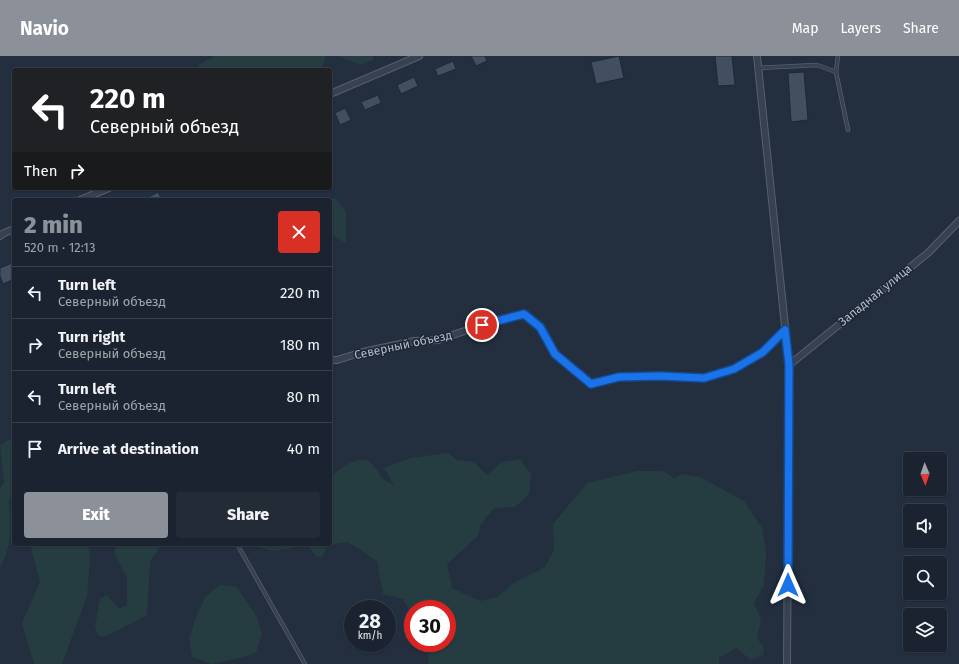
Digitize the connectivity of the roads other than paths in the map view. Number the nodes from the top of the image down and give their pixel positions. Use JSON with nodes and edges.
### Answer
{"nodes":[{"id":1,"x":419,"y":56,"type":"edge"},
{"id":2,"x":757,"y":56,"type":"edge"},
{"id":3,"x":838,"y":56,"type":"edge"},
{"id":4,"x":758,"y":68,"type":"junction"},
{"id":5,"x":836,"y":72,"type":"junction"},
{"id":6,"x":332,"y":93,"type":"edge"},
{"id":7,"x":848,"y":130,"type":"dead end"},
{"id":8,"x":103,"y":190,"type":"edge"},
{"id":9,"x":85,"y":198,"type":"edge"},
{"id":10,"x":959,"y":221,"type":"edge"},
{"id":11,"x":12,"y":229,"type":"edge"},
{"id":12,"x":0,"y":236,"type":"edge"},
{"id":13,"x":785,"y":330,"type":"junction"},
{"id":14,"x":332,"y":360,"type":"edge"},
{"id":15,"x":789,"y":365,"type":"junction"},
{"id":16,"x":239,"y":546,"type":"edge"},
{"id":17,"x":305,"y":664,"type":"edge"},
{"id":18,"x":787,"y":664,"type":"edge"}],
"edges":[{"from":1,"to":6,"type":"street"},
{"from":2,"to":4,"type":"street"},
{"from":3,"to":5,"type":"lane"},
{"from":4,"to":5,"type":"lane"},
{"from":4,"to":13,"type":"street"},
{"from":5,"to":7,"type":"lane"},
{"from":8,"to":9,"type":"street"},
{"from":10,"to":15,"type":"street","name":"Западная улица"},
{"from":11,"to":12,"type":"street"},
{"from":13,"to":14,"type":"street","name":"Северный объезд"},
{"from":13,"to":15,"type":"street"},
{"from":15,"to":18,"type":"street"},
{"from":16,"to":17,"type":"lane"}]}
